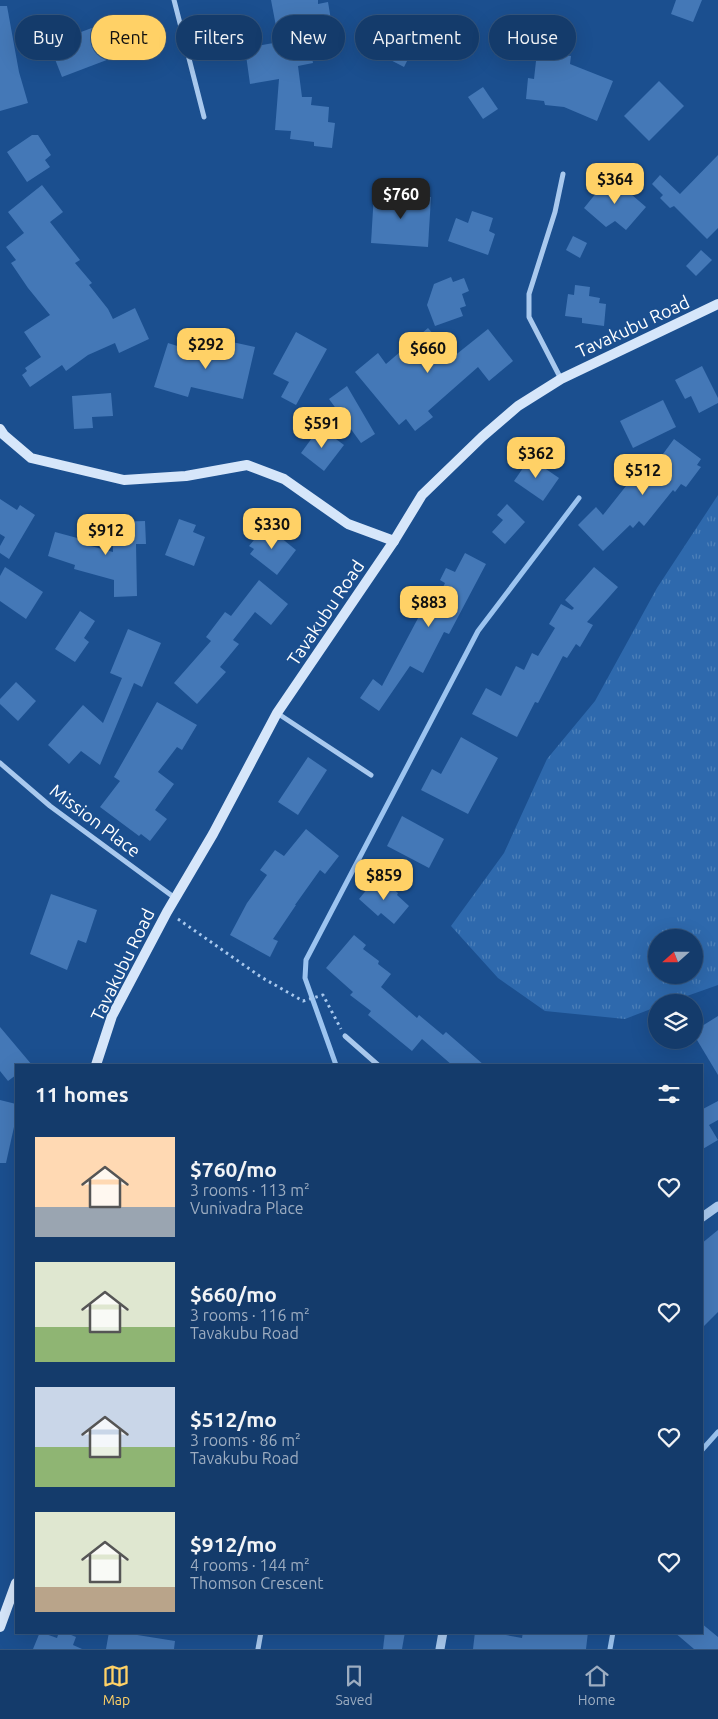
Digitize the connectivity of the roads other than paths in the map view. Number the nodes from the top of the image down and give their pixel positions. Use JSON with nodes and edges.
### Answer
{"nodes":[{"id":1,"x":174,"y":0,"type":"edge"},
{"id":2,"x":204,"y":117,"type":"dead end"},
{"id":3,"x":563,"y":174,"type":"dead end"},
{"id":4,"x":718,"y":304,"type":"edge"},
{"id":5,"x":561,"y":379,"type":"junction"},
{"id":6,"x":0,"y":429,"type":"edge"},
{"id":7,"x":394,"y":541,"type":"junction"},
{"id":8,"x":277,"y":713,"type":"junction"},
{"id":9,"x":0,"y":763,"type":"edge"},
{"id":10,"x":371,"y":775,"type":"dead end"},
{"id":11,"x":175,"y":898,"type":"junction"},
{"id":12,"x":345,"y":1036,"type":"road end"},
{"id":13,"x":96,"y":1064,"type":"edge"},
{"id":14,"x":377,"y":1064,"type":"edge"},
{"id":15,"x":718,"y":1206,"type":"edge"},
{"id":16,"x":703,"y":1217,"type":"edge"},
{"id":17,"x":15,"y":1586,"type":"edge"},
{"id":18,"x":0,"y":1627,"type":"edge"},
{"id":19,"x":261,"y":1634,"type":"edge"},
{"id":20,"x":443,"y":1634,"type":"edge"},
{"id":21,"x":258,"y":1649,"type":"edge"},
{"id":22,"x":440,"y":1649,"type":"edge"}],
"edges":[{"from":1,"to":2,"type":"street"},
{"from":3,"to":5,"type":"street"},
{"from":4,"to":5,"type":"main road","name":"Tavakubu Road"},
{"from":5,"to":7,"type":"main road","name":"Tavakubu Road"},
{"from":6,"to":7,"type":"main road"},
{"from":7,"to":8,"type":"main road","name":"Tavakubu Road"},
{"from":8,"to":10,"type":"street"},
{"from":8,"to":11,"type":"main road","name":"Tavakubu Road"},
{"from":9,"to":11,"type":"street","name":"Mission Place"},
{"from":11,"to":13,"type":"main road","name":"Tavakubu Road"},
{"from":12,"to":14,"type":"street"},
{"from":15,"to":16,"type":"street"},
{"from":17,"to":18,"type":"main road"},
{"from":19,"to":21,"type":"street"},
{"from":20,"to":22,"type":"street"}]}
